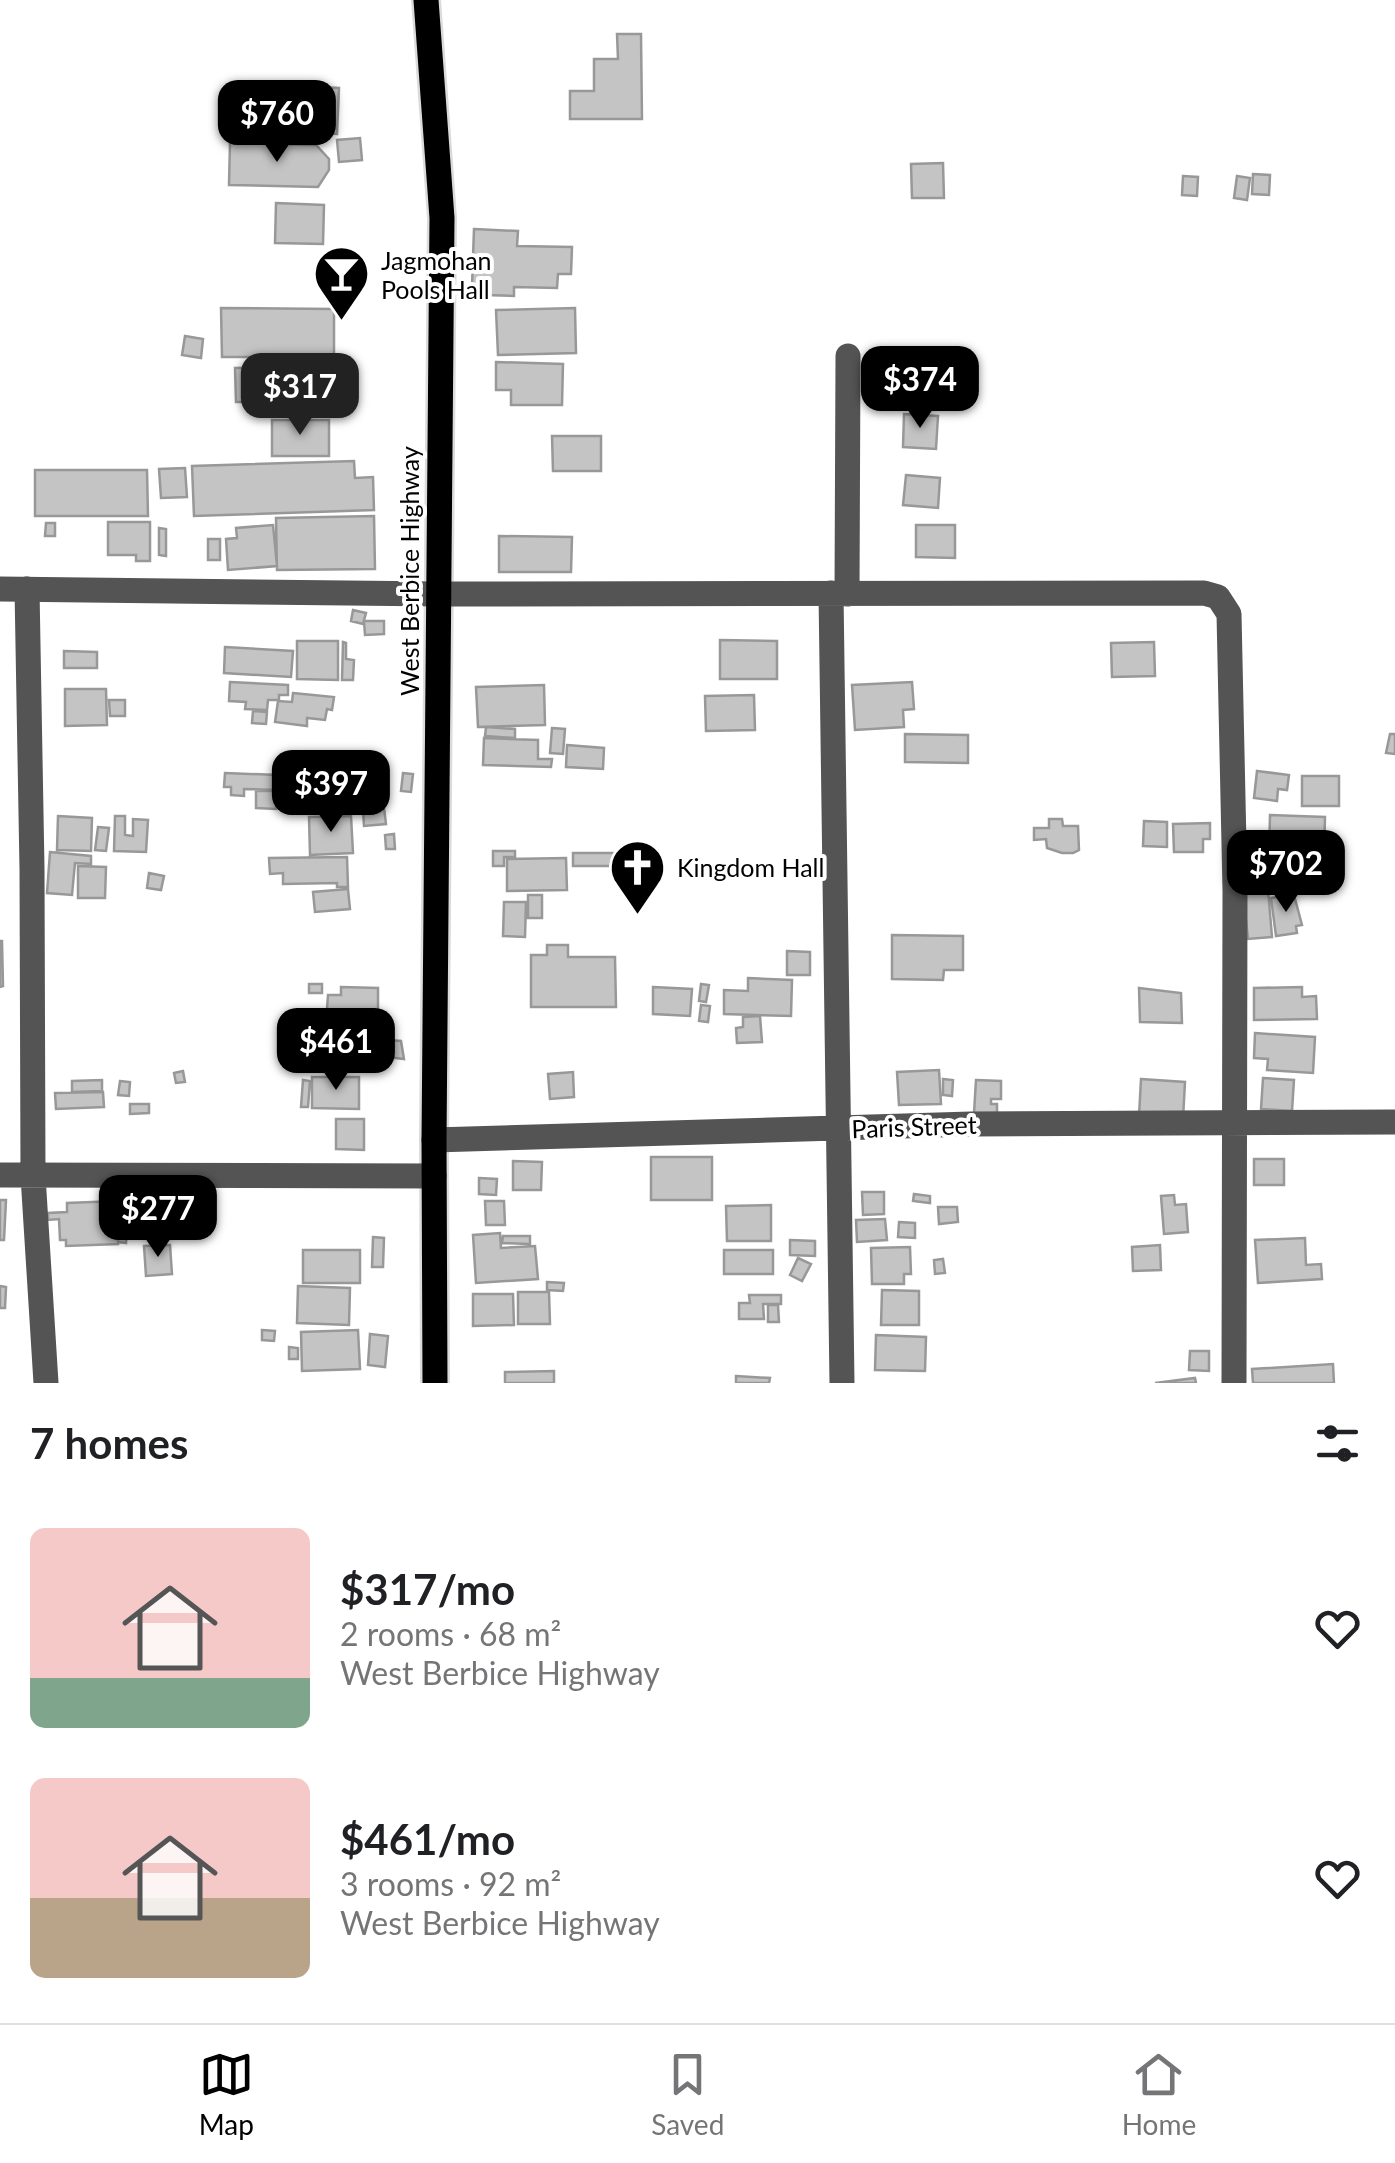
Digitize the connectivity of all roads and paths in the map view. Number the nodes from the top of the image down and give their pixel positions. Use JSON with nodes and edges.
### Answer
{"nodes":[{"id":1,"x":426,"y":0,"type":"edge"},
{"id":2,"x":848,"y":356,"type":"dead end"},
{"id":3,"x":26,"y":589,"type":"junction"},
{"id":4,"x":0,"y":590,"type":"edge"},
{"id":5,"x":439,"y":594,"type":"junction"},
{"id":6,"x":839,"y":594,"type":"junction"},
{"id":7,"x":1232,"y":1122,"type":"junction"},
{"id":8,"x":1395,"y":1122,"type":"edge"},
{"id":9,"x":838,"y":1128,"type":"junction"},
{"id":10,"x":434,"y":1140,"type":"junction"},
{"id":11,"x":0,"y":1175,"type":"edge"},
{"id":12,"x":33,"y":1176,"type":"junction"},
{"id":13,"x":434,"y":1176,"type":"junction"},
{"id":14,"x":46,"y":1383,"type":"edge"},
{"id":15,"x":436,"y":1383,"type":"edge"},
{"id":16,"x":842,"y":1383,"type":"edge"},
{"id":17,"x":1234,"y":1383,"type":"edge"}],
"edges":[{"from":1,"to":5,"type":"main road","name":"West Berbice Highway"},
{"from":2,"to":6,"type":"street"},
{"from":3,"to":4,"type":"street"},
{"from":3,"to":5,"type":"street"},
{"from":3,"to":12,"type":"street"},
{"from":5,"to":6,"type":"street"},
{"from":5,"to":10,"type":"main road","name":"West Berbice Highway"},
{"from":6,"to":7,"type":"street"},
{"from":6,"to":9,"type":"street"},
{"from":7,"to":8,"type":"street","name":"Paris Street"},
{"from":7,"to":9,"type":"street","name":"Paris Street"},
{"from":7,"to":17,"type":"street"},
{"from":9,"to":10,"type":"street","name":"Paris Street"},
{"from":9,"to":16,"type":"street"},
{"from":10,"to":13,"type":"main road","name":"West Berbice Highway"},
{"from":11,"to":12,"type":"street"},
{"from":12,"to":13,"type":"street"},
{"from":12,"to":14,"type":"street"},
{"from":13,"to":15,"type":"main road","name":"West Berbice Highway"}]}
